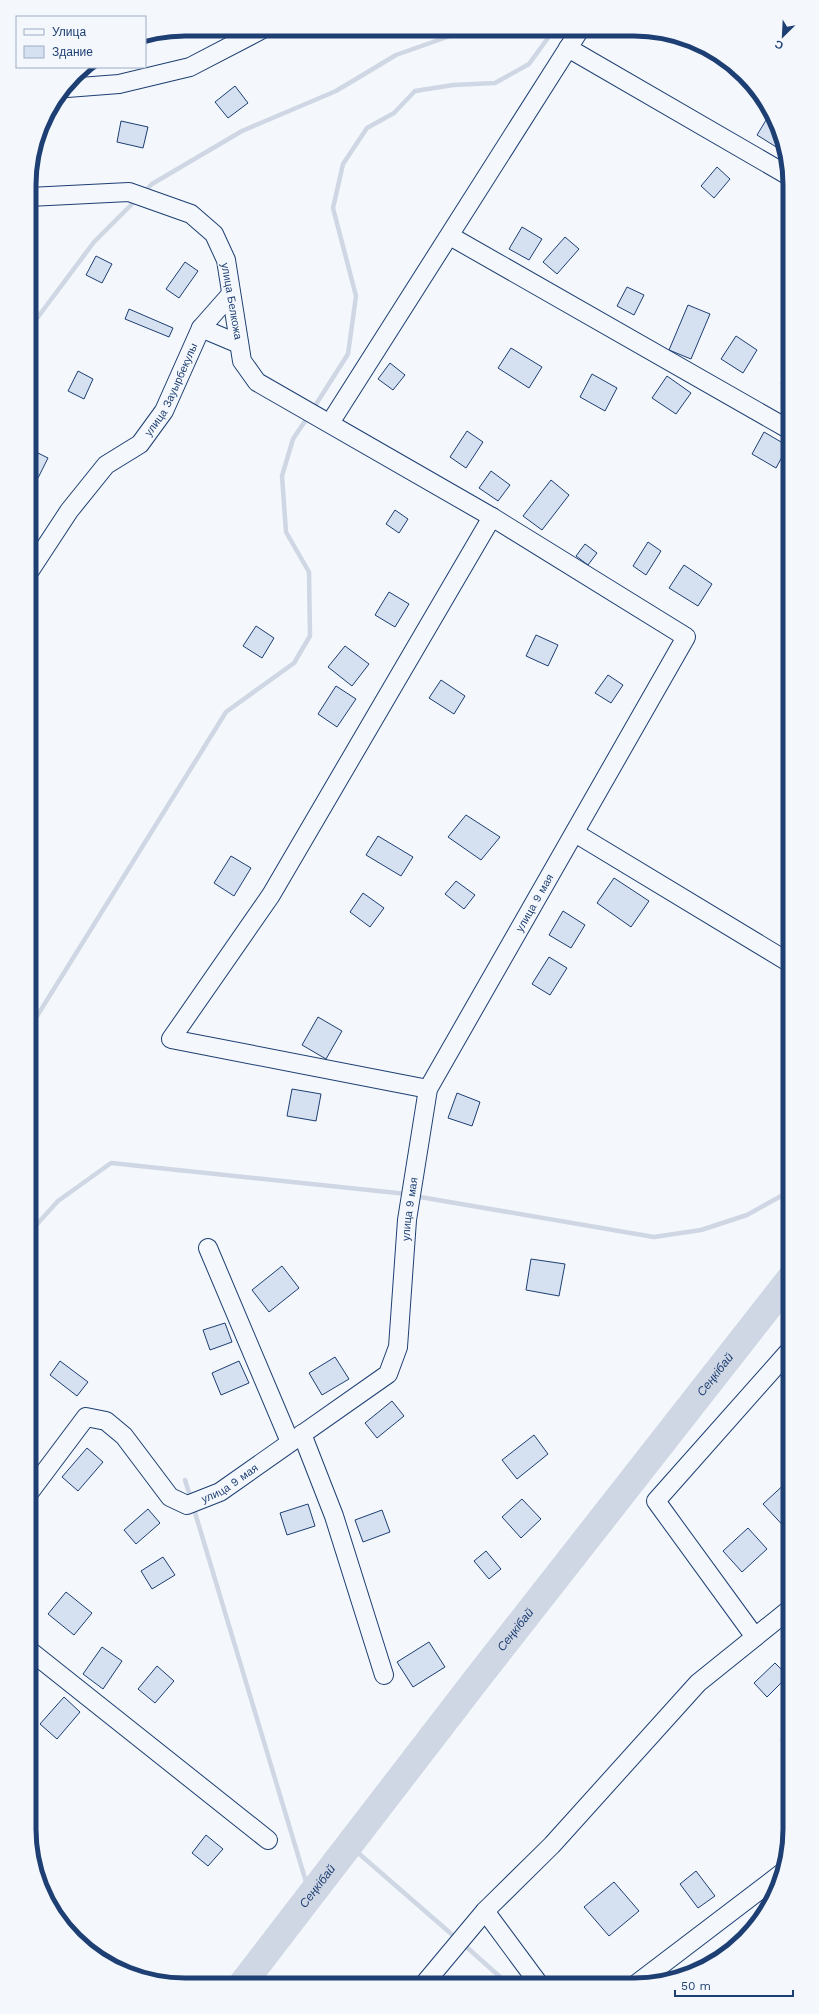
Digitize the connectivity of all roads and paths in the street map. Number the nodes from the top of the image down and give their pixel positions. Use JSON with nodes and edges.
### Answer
{"nodes":[{"id":1,"x":251,"y":36,"type":"edge"},
{"id":2,"x":576,"y":36,"type":"edge"},
{"id":3,"x":568,"y":48,"type":"junction"},
{"id":4,"x":73,"y":88,"type":"edge"},
{"id":5,"x":783,"y":172,"type":"edge"},
{"id":6,"x":36,"y":197,"type":"edge"},
{"id":7,"x":450,"y":236,"type":"junction"},
{"id":8,"x":231,"y":294,"type":"junction"},
{"id":9,"x":201,"y":328,"type":"junction"},
{"id":10,"x":239,"y":344,"type":"junction"},
{"id":11,"x":330,"y":423,"type":"junction"},
{"id":12,"x":783,"y":426,"type":"edge"},
{"id":13,"x":492,"y":517,"type":"junction"},
{"id":14,"x":36,"y":561,"type":"edge"},
{"id":15,"x":686,"y":637,"type":"joint"},
{"id":16,"x":576,"y":833,"type":"junction"},
{"id":17,"x":783,"y":959,"type":"edge"},
{"id":18,"x":428,"y":1089,"type":"junction"},
{"id":19,"x":208,"y":1248,"type":"dead end"},
{"id":20,"x":783,"y":1358,"type":"edge"},
{"id":21,"x":296,"y":1438,"type":"junction"},
{"id":22,"x":36,"y":1484,"type":"edge"},
{"id":23,"x":783,"y":1615,"type":"edge"},
{"id":24,"x":755,"y":1637,"type":"junction"},
{"id":25,"x":36,"y":1656,"type":"edge"},
{"id":26,"x":384,"y":1675,"type":"dead end"},
{"id":27,"x":268,"y":1840,"type":"dead end"},
{"id":28,"x":774,"y":1879,"type":"edge"},
{"id":29,"x":485,"y":1911,"type":"junction"},
{"id":30,"x":429,"y":1978,"type":"edge"},
{"id":31,"x":535,"y":1978,"type":"edge"},
{"id":32,"x":644,"y":1978,"type":"edge"}],
"edges":[{"from":1,"to":4,"type":"street"},
{"from":2,"to":3,"type":"street"},
{"from":3,"to":5,"type":"street"},
{"from":3,"to":7,"type":"street"},
{"from":6,"to":8,"type":"street","name":"улица Белкожа"},
{"from":7,"to":11,"type":"street"},
{"from":7,"to":12,"type":"street"},
{"from":8,"to":9,"type":"street","name":"улица Зауырбекулы"},
{"from":8,"to":10,"type":"street","name":"улица Белкожа"},
{"from":9,"to":10,"type":"street"},
{"from":9,"to":14,"type":"street","name":"улица Зауырбекулы"},
{"from":10,"to":11,"type":"street","name":"улица Белкожа"},
{"from":11,"to":13,"type":"street","name":"улица Белкожа"},
{"from":13,"to":15,"type":"street","name":"улица Белкожа"},
{"from":13,"to":18,"type":"street"},
{"from":15,"to":16,"type":"street","name":"улица 9 мая"},
{"from":16,"to":17,"type":"street"},
{"from":16,"to":18,"type":"street","name":"улица 9 мая"},
{"from":18,"to":21,"type":"street","name":"улица 9 мая"},
{"from":19,"to":21,"type":"street"},
{"from":20,"to":24,"type":"street"},
{"from":21,"to":22,"type":"street","name":"улица 9 мая"},
{"from":21,"to":26,"type":"street"},
{"from":23,"to":24,"type":"street"},
{"from":24,"to":29,"type":"street"},
{"from":25,"to":27,"type":"street"},
{"from":28,"to":32,"type":"street"},
{"from":29,"to":30,"type":"street"},
{"from":29,"to":31,"type":"street"}]}
